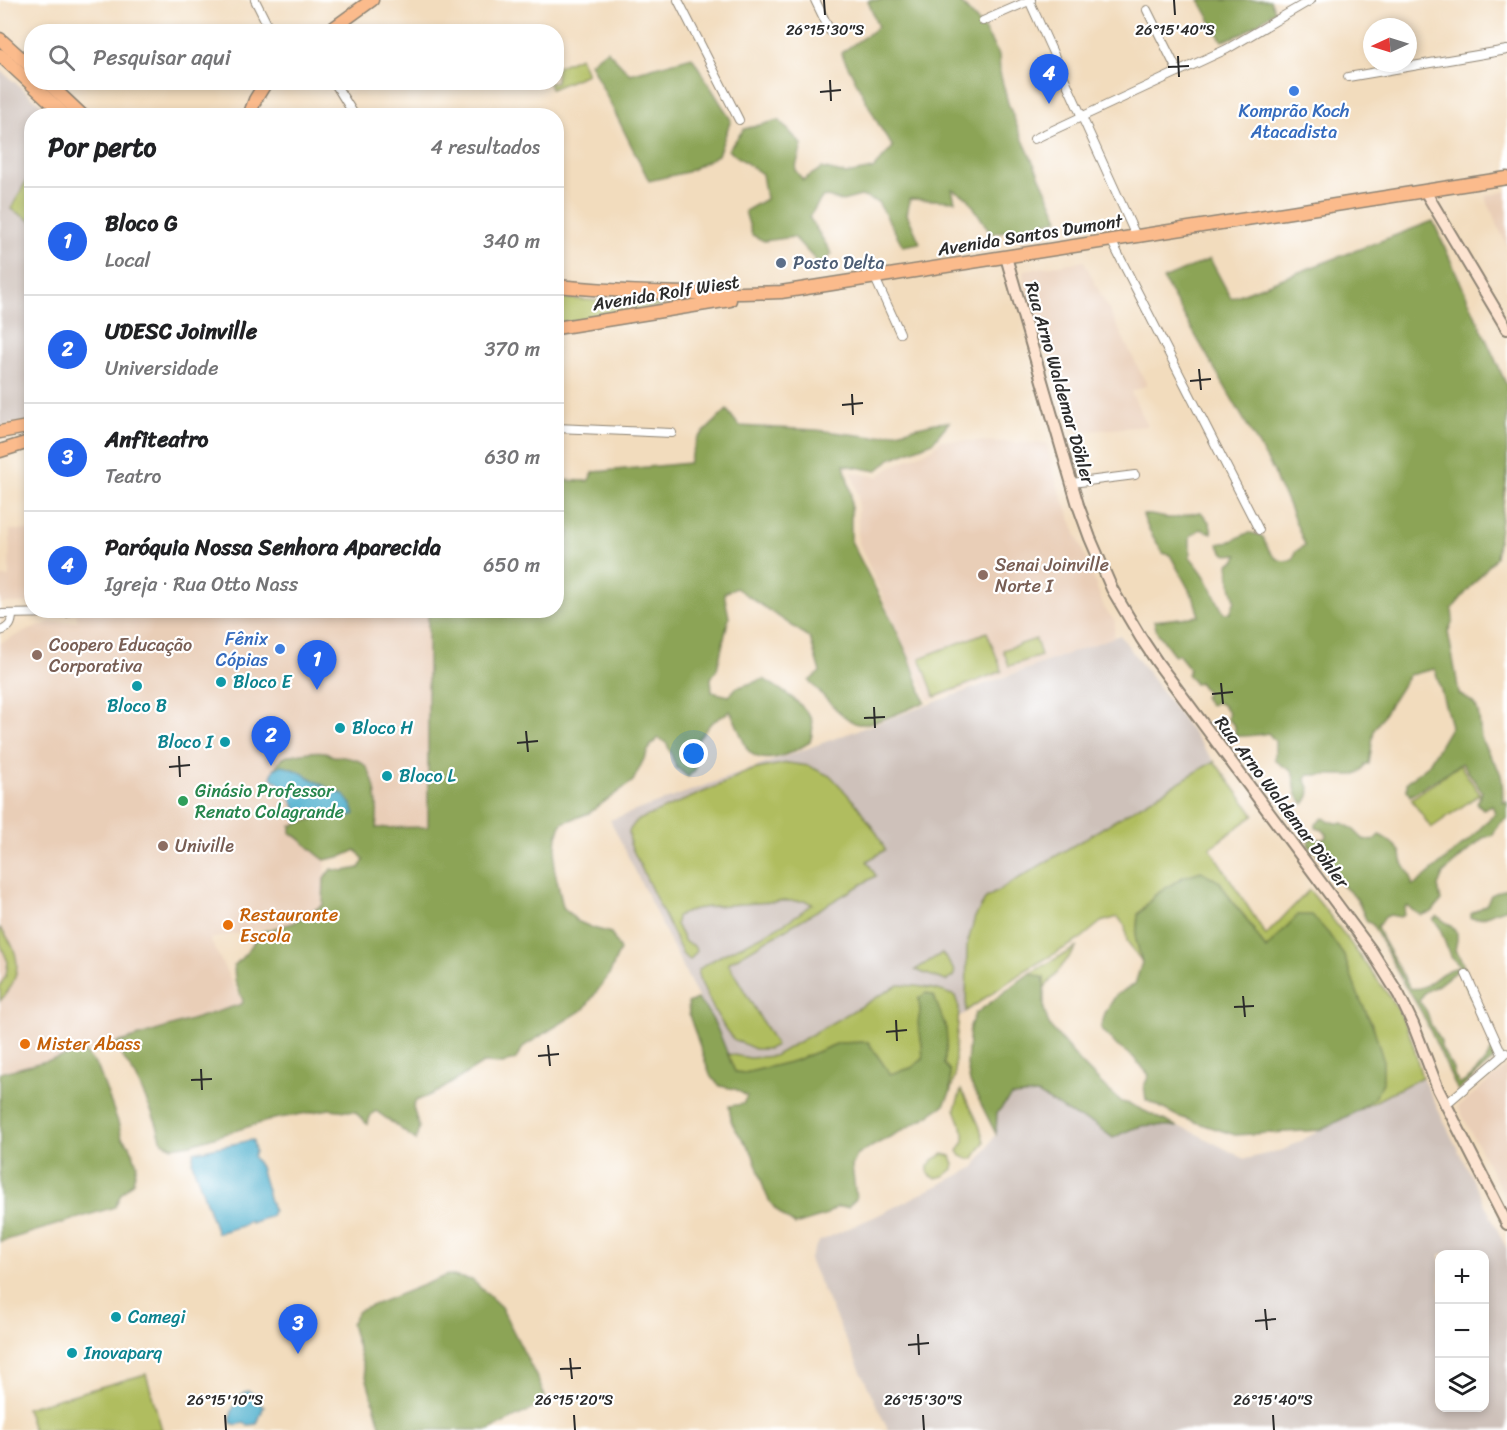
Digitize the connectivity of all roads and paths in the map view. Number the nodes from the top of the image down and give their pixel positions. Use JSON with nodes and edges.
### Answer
{"nodes":[{"id":1,"x":255,"y":0,"type":"edge"},
{"id":2,"x":372,"y":0,"type":"edge"},
{"id":3,"x":678,"y":0,"type":"edge"},
{"id":4,"x":815,"y":0,"type":"edge"},
{"id":5,"x":1030,"y":0,"type":"edge"},
{"id":6,"x":1308,"y":1,"type":"edge"},
{"id":7,"x":356,"y":5,"type":"edge"},
{"id":8,"x":1147,"y":10,"type":"dead end"},
{"id":9,"x":983,"y":21,"type":"dead end"},
{"id":10,"x":267,"y":24,"type":"edge"},
{"id":11,"x":336,"y":24,"type":"edge"},
{"id":12,"x":830,"y":31,"type":"dead end"},
{"id":13,"x":0,"y":39,"type":"edge"},
{"id":14,"x":1507,"y":50,"type":"edge"},
{"id":15,"x":0,"y":55,"type":"edge"},
{"id":16,"x":24,"y":61,"type":"edge"},
{"id":17,"x":1178,"y":72,"type":"junction"},
{"id":18,"x":24,"y":77,"type":"edge"},
{"id":19,"x":1348,"y":77,"type":"dead end"},
{"id":20,"x":38,"y":90,"type":"edge"},
{"id":21,"x":55,"y":90,"type":"edge"},
{"id":22,"x":261,"y":90,"type":"edge"},
{"id":23,"x":339,"y":90,"type":"edge"},
{"id":24,"x":57,"y":108,"type":"edge"},
{"id":25,"x":75,"y":108,"type":"edge"},
{"id":26,"x":252,"y":108,"type":"edge"},
{"id":27,"x":350,"y":108,"type":"edge"},
{"id":28,"x":1082,"y":117,"type":"junction"},
{"id":29,"x":739,"y":120,"type":"dead end"},
{"id":30,"x":1034,"y":139,"type":"dead end"},
{"id":31,"x":1507,"y":178,"type":"edge"},
{"id":32,"x":1425,"y":190,"type":"junction"},
{"id":33,"x":1136,"y":236,"type":"junction"},
{"id":34,"x":1111,"y":240,"type":"junction"},
{"id":35,"x":1006,"y":257,"type":"junction"},
{"id":36,"x":875,"y":278,"type":"junction"},
{"id":37,"x":564,"y":287,"type":"edge"},
{"id":38,"x":781,"y":292,"type":"junction"},
{"id":39,"x":564,"y":327,"type":"edge"},
{"id":40,"x":1507,"y":329,"type":"edge"},
{"id":41,"x":900,"y":333,"type":"dead end"},
{"id":42,"x":24,"y":428,"type":"edge"},
{"id":43,"x":564,"y":428,"type":"edge"},
{"id":44,"x":0,"y":432,"type":"edge"},
{"id":45,"x":672,"y":433,"type":"dead end"},
{"id":46,"x":24,"y":444,"type":"edge"},
{"id":47,"x":0,"y":451,"type":"edge"},
{"id":48,"x":1135,"y":475,"type":"dead end"},
{"id":49,"x":1072,"y":483,"type":"junction"},
{"id":50,"x":1259,"y":530,"type":"dead end"},
{"id":51,"x":0,"y":614,"type":"edge"},
{"id":52,"x":12,"y":614,"type":"junction"},
{"id":53,"x":24,"y":614,"type":"edge"},
{"id":54,"x":0,"y":631,"type":"edge"},
{"id":55,"x":1466,"y":974,"type":"dead end"},
{"id":56,"x":1505,"y":1054,"type":"edge"},
{"id":57,"x":1445,"y":1105,"type":"junction"},
{"id":58,"x":1507,"y":1224,"type":"edge"}],
"edges":[{"from":1,"to":10,"type":"street"},
{"from":2,"to":7,"type":"main road"},
{"from":3,"to":29,"type":"street"},
{"from":4,"to":12,"type":"street"},
{"from":5,"to":9,"type":"street"},
{"from":5,"to":28,"type":"street"},
{"from":6,"to":17,"type":"street"},
{"from":7,"to":11,"type":"main road"},
{"from":8,"to":17,"type":"street"},
{"from":13,"to":16,"type":"main road"},
{"from":14,"to":19,"type":"street"},
{"from":15,"to":18,"type":"main road"},
{"from":17,"to":28,"type":"street"},
{"from":20,"to":24,"type":"main road"},
{"from":21,"to":25,"type":"main road"},
{"from":22,"to":26,"type":"main road"},
{"from":23,"to":27,"type":"street"},
{"from":28,"to":30,"type":"street"},
{"from":28,"to":33,"type":"street"},
{"from":31,"to":32,"type":"main road","name":"Avenida Santos Dumont"},
{"from":32,"to":33,"type":"main road","name":"Avenida Santos Dumont"},
{"from":32,"to":40,"type":"main road"},
{"from":33,"to":34,"type":"main road","name":"Avenida Santos Dumont"},
{"from":34,"to":35,"type":"main road","name":"Avenida Santos Dumont"},
{"from":34,"to":50,"type":"street"},
{"from":35,"to":36,"type":"main road","name":"Avenida Santos Dumont"},
{"from":35,"to":49,"type":"main road","name":"Rua Arno Waldemar Döhler"},
{"from":36,"to":38,"type":"main road","name":"Avenida Santos Dumont"},
{"from":36,"to":41,"type":"street"},
{"from":37,"to":38,"type":"main road","name":"Avenida Santos Dumont"},
{"from":38,"to":39,"type":"main road","name":"Avenida Rolf Wiest"},
{"from":42,"to":44,"type":"main road"},
{"from":43,"to":45,"type":"street"},
{"from":46,"to":47,"type":"main road"},
{"from":48,"to":49,"type":"street"},
{"from":49,"to":57,"type":"main road","name":"Rua Arno Waldemar Döhler"},
{"from":51,"to":52,"type":"street"},
{"from":52,"to":53,"type":"street"},
{"from":52,"to":54,"type":"street"},
{"from":55,"to":56,"type":"street"},
{"from":56,"to":57,"type":"street"},
{"from":57,"to":58,"type":"main road","name":"Rua Arno Waldemar Döhler"}]}
